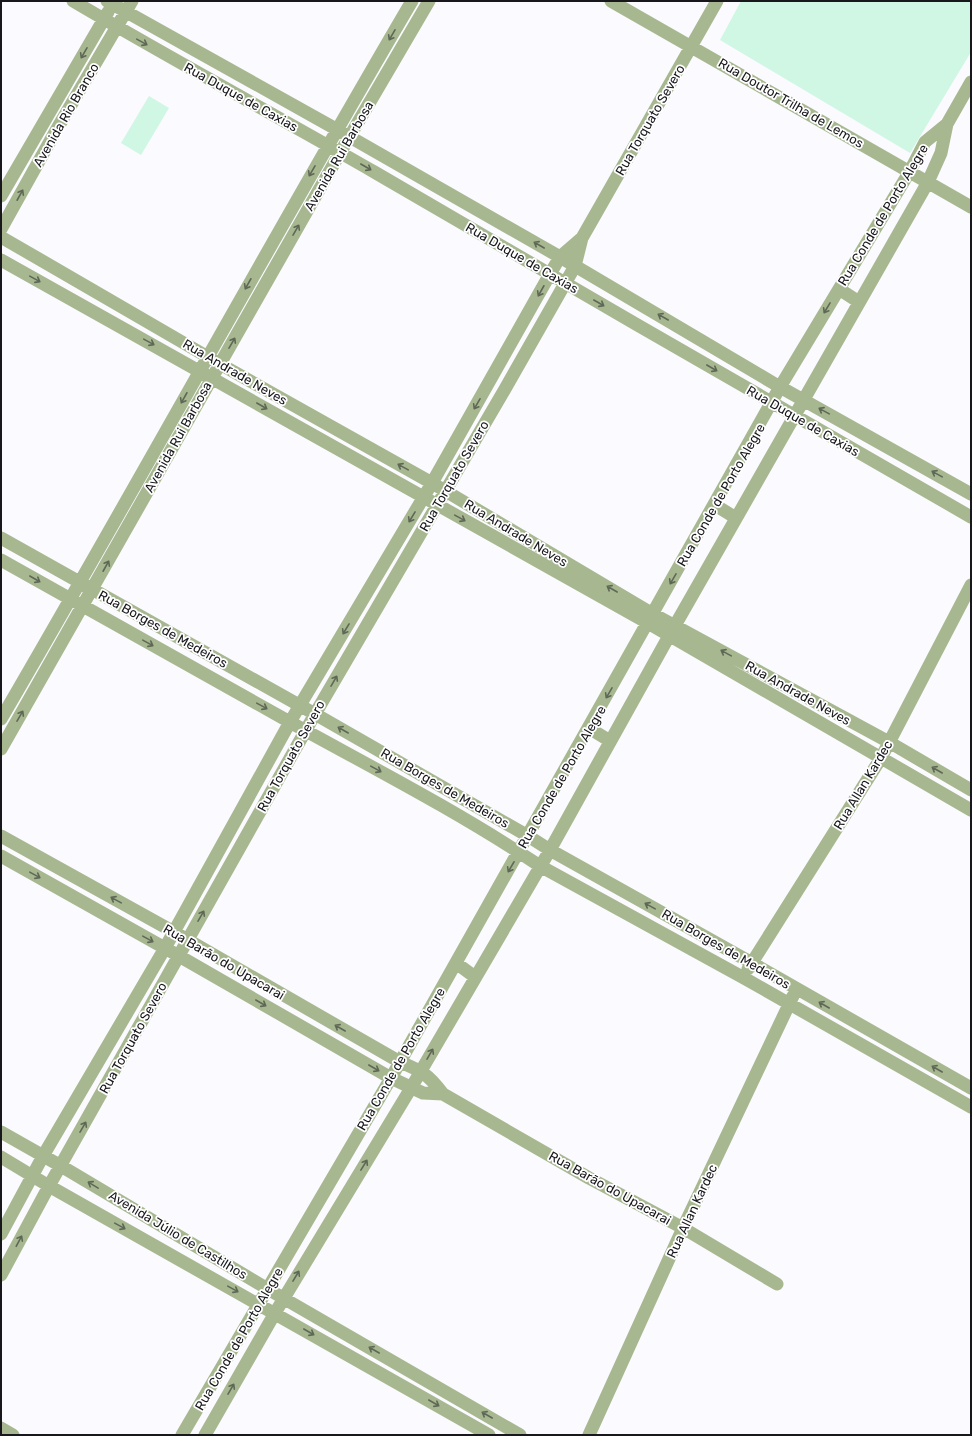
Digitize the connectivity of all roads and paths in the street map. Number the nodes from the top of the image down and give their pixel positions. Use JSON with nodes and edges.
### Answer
{"nodes":[{"id":1,"x":72,"y":1,"type":"edge"},
{"id":2,"x":132,"y":1,"type":"edge"},
{"id":3,"x":412,"y":1,"type":"edge"},
{"id":4,"x":429,"y":1,"type":"edge"},
{"id":5,"x":611,"y":1,"type":"edge"},
{"id":6,"x":717,"y":1,"type":"edge"},
{"id":7,"x":111,"y":2,"type":"edge"},
{"id":8,"x":126,"y":12,"type":"junction"},
{"id":9,"x":104,"y":20,"type":"junction"},
{"id":10,"x":117,"y":28,"type":"junction"},
{"id":11,"x":184,"y":45,"type":"junction"},
{"id":12,"x":692,"y":46,"type":"junction"},
{"id":13,"x":175,"y":60,"type":"junction"},
{"id":14,"x":971,"y":82,"type":"edge"},
{"id":15,"x":284,"y":100,"type":"junction"},
{"id":16,"x":274,"y":116,"type":"junction"},
{"id":17,"x":45,"y":119,"type":"junction"},
{"id":18,"x":947,"y":124,"type":"junction"},
{"id":19,"x":58,"y":127,"type":"junction"},
{"id":20,"x":336,"y":129,"type":"junction"},
{"id":21,"x":350,"y":137,"type":"junction"},
{"id":22,"x":327,"y":145,"type":"junction"},
{"id":23,"x":340,"y":153,"type":"junction"},
{"id":24,"x":910,"y":171,"type":"junction"},
{"id":25,"x":928,"y":182,"type":"junction"},
{"id":26,"x":1,"y":196,"type":"edge"},
{"id":27,"x":456,"y":197,"type":"junction"},
{"id":28,"x":971,"y":207,"type":"edge"},
{"id":29,"x":446,"y":214,"type":"junction"},
{"id":30,"x":1,"y":229,"type":"edge"},
{"id":31,"x":1,"y":237,"type":"edge"},
{"id":32,"x":582,"y":238,"type":"junction"},
{"id":33,"x":266,"y":252,"type":"junction"},
{"id":34,"x":560,"y":257,"type":"junction"},
{"id":35,"x":280,"y":259,"type":"junction"},
{"id":36,"x":1,"y":260,"type":"edge"},
{"id":37,"x":575,"y":266,"type":"junction"},
{"id":38,"x":550,"y":274,"type":"junction"},
{"id":39,"x":565,"y":283,"type":"junction"},
{"id":40,"x":839,"y":289,"type":"junction"},
{"id":41,"x":859,"y":302,"type":"junction"},
{"id":42,"x":680,"y":328,"type":"junction"},
{"id":43,"x":671,"y":344,"type":"junction"},
{"id":44,"x":207,"y":356,"type":"junction"},
{"id":45,"x":220,"y":364,"type":"junction"},
{"id":46,"x":200,"y":370,"type":"junction"},
{"id":47,"x":212,"y":378,"type":"junction"},
{"id":48,"x":490,"y":381,"type":"junction"},
{"id":49,"x":780,"y":387,"type":"junction"},
{"id":50,"x":505,"y":389,"type":"junction"},
{"id":51,"x":804,"y":400,"type":"junction"},
{"id":52,"x":772,"y":403,"type":"junction"},
{"id":53,"x":794,"y":416,"type":"junction"},
{"id":54,"x":327,"y":424,"type":"junction"},
{"id":55,"x":319,"y":438,"type":"junction"},
{"id":56,"x":919,"y":464,"type":"junction"},
{"id":57,"x":908,"y":481,"type":"junction"},
{"id":58,"x":138,"y":482,"type":"junction"},
{"id":59,"x":432,"y":483,"type":"junction"},
{"id":60,"x":150,"y":488,"type":"junction"},
{"id":61,"x":445,"y":491,"type":"junction"},
{"id":62,"x":971,"y":494,"type":"edge"},
{"id":63,"x":423,"y":497,"type":"junction"},
{"id":64,"x":437,"y":505,"type":"junction"},
{"id":65,"x":715,"y":505,"type":"junction"},
{"id":66,"x":971,"y":517,"type":"edge"},
{"id":67,"x":736,"y":518,"type":"junction"},
{"id":68,"x":497,"y":522,"type":"junction"},
{"id":69,"x":489,"y":534,"type":"junction"},
{"id":70,"x":1,"y":538,"type":"edge"},
{"id":71,"x":26,"y":552,"type":"junction"},
{"id":72,"x":553,"y":555,"type":"junction"},
{"id":73,"x":1,"y":560,"type":"edge"},
{"id":74,"x":546,"y":566,"type":"junction"},
{"id":75,"x":17,"y":569,"type":"junction"},
{"id":76,"x":81,"y":583,"type":"junction"},
{"id":77,"x":971,"y":585,"type":"edge"},
{"id":78,"x":92,"y":589,"type":"junction"},
{"id":79,"x":71,"y":600,"type":"junction"},
{"id":80,"x":83,"y":607,"type":"junction"},
{"id":81,"x":651,"y":618,"type":"junction"},
{"id":82,"x":672,"y":631,"type":"junction"},
{"id":83,"x":336,"y":645,"type":"junction"},
{"id":84,"x":350,"y":653,"type":"junction"},
{"id":85,"x":785,"y":686,"type":"junction"},
{"id":86,"x":778,"y":699,"type":"junction"},
{"id":87,"x":300,"y":706,"type":"junction"},
{"id":88,"x":315,"y":714,"type":"junction"},
{"id":89,"x":1,"y":719,"type":"edge"},
{"id":90,"x":290,"y":722,"type":"junction"},
{"id":91,"x":589,"y":728,"type":"junction"},
{"id":92,"x":306,"y":731,"type":"junction"},
{"id":93,"x":610,"y":741,"type":"junction"},
{"id":94,"x":889,"y":742,"type":"junction"},
{"id":95,"x":365,"y":743,"type":"junction"},
{"id":96,"x":1,"y":750,"type":"edge"},
{"id":97,"x":880,"y":758,"type":"junction"},
{"id":98,"x":357,"y":759,"type":"junction"},
{"id":99,"x":421,"y":775,"type":"junction"},
{"id":100,"x":413,"y":789,"type":"junction"},
{"id":101,"x":971,"y":790,"type":"edge"},
{"id":102,"x":971,"y":810,"type":"edge"},
{"id":103,"x":1,"y":836,"type":"edge"},
{"id":104,"x":528,"y":836,"type":"junction"},
{"id":105,"x":16,"y":844,"type":"junction"},
{"id":106,"x":220,"y":849,"type":"junction"},
{"id":107,"x":550,"y":850,"type":"junction"},
{"id":108,"x":519,"y":852,"type":"junction"},
{"id":109,"x":235,"y":856,"type":"junction"},
{"id":110,"x":4,"y":857,"type":"edge"},
{"id":111,"x":540,"y":866,"type":"junction"},
{"id":112,"x":61,"y":869,"type":"junction"},
{"id":113,"x":52,"y":884,"type":"junction"},
{"id":114,"x":665,"y":914,"type":"junction"},
{"id":115,"x":655,"y":929,"type":"junction"},
{"id":116,"x":174,"y":932,"type":"junction"},
{"id":117,"x":187,"y":940,"type":"junction"},
{"id":118,"x":165,"y":948,"type":"junction"},
{"id":119,"x":179,"y":956,"type":"junction"},
{"id":120,"x":456,"y":963,"type":"junction"},
{"id":121,"x":752,"y":963,"type":"junction"},
{"id":122,"x":475,"y":976,"type":"junction"},
{"id":123,"x":744,"y":978,"type":"junction"},
{"id":124,"x":797,"y":989,"type":"junction"},
{"id":125,"x":288,"y":999,"type":"junction"},
{"id":126,"x":790,"y":1004,"type":"junction"},
{"id":127,"x":280,"y":1015,"type":"junction"},
{"id":128,"x":400,"y":1062,"type":"junction"},
{"id":129,"x":420,"y":1071,"type":"junction"},
{"id":130,"x":391,"y":1078,"type":"junction"},
{"id":131,"x":411,"y":1088,"type":"junction"},
{"id":132,"x":970,"y":1088,"type":"edge"},
{"id":133,"x":443,"y":1094,"type":"junction"},
{"id":134,"x":77,"y":1100,"type":"junction"},
{"id":135,"x":966,"y":1104,"type":"edge"},
{"id":136,"x":93,"y":1109,"type":"junction"},
{"id":137,"x":1,"y":1132,"type":"edge"},
{"id":138,"x":43,"y":1156,"type":"junction"},
{"id":139,"x":1,"y":1157,"type":"edge"},
{"id":140,"x":60,"y":1166,"type":"junction"},
{"id":141,"x":33,"y":1176,"type":"junction"},
{"id":142,"x":331,"y":1180,"type":"junction"},
{"id":143,"x":48,"y":1186,"type":"junction"},
{"id":144,"x":348,"y":1191,"type":"junction"},
{"id":145,"x":683,"y":1228,"type":"junction"},
{"id":146,"x":1,"y":1234,"type":"edge"},
{"id":147,"x":1,"y":1275,"type":"edge"},
{"id":148,"x":777,"y":1284,"type":"dead end"},
{"id":149,"x":268,"y":1288,"type":"junction"},
{"id":150,"x":283,"y":1298,"type":"junction"},
{"id":151,"x":259,"y":1304,"type":"junction"},
{"id":152,"x":275,"y":1313,"type":"junction"},
{"id":153,"x":421,"y":1377,"type":"junction"},
{"id":154,"x":413,"y":1392,"type":"junction"},
{"id":155,"x":201,"y":1402,"type":"junction"},
{"id":156,"x":217,"y":1415,"type":"junction"},
{"id":157,"x":1,"y":1428,"type":"edge"},
{"id":158,"x":13,"y":1435,"type":"edge"},
{"id":159,"x":182,"y":1435,"type":"edge"},
{"id":160,"x":205,"y":1435,"type":"edge"},
{"id":161,"x":490,"y":1435,"type":"edge"},
{"id":162,"x":520,"y":1435,"type":"edge"},
{"id":163,"x":589,"y":1435,"type":"edge"}],
"edges":[{"from":1,"to":9,"type":"street","name":"Rua Duque de Caxias"},
{"from":2,"to":8,"type":"street","name":"Avenida Rio Branco"},
{"from":3,"to":20,"type":"street","name":"Avenida Rui Barbosa","one_way":true},
{"from":4,"to":21,"type":"street","name":"Avenida Rui Barbosa"},
{"from":5,"to":12,"type":"street","name":"Rua Doutor Trilha de Lemos"},
{"from":6,"to":12,"type":"street","name":"Rua Torquato Severo"},
{"from":7,"to":8,"type":"street","name":"Rua Duque de Caxias"},
{"from":7,"to":9,"type":"street","name":"Avenida Rio Branco"},
{"from":8,"to":10,"type":"street","name":"Avenida Rio Branco"},
{"from":8,"to":11,"type":"street","name":"Rua Duque de Caxias"},
{"from":9,"to":10,"type":"street","name":"Rua Duque de Caxias"},
{"from":9,"to":17,"type":"street","name":"Avenida Rio Branco","one_way":true},
{"from":10,"to":13,"type":"street","name":"Rua Duque de Caxias","one_way":true},
{"from":10,"to":19,"type":"street","name":"Avenida Rio Branco"},
{"from":11,"to":13,"type":"street"},
{"from":11,"to":15,"type":"street","name":"Rua Duque de Caxias"},
{"from":12,"to":24,"type":"street","name":"Rua Doutor Trilha de Lemos"},
{"from":12,"to":32,"type":"street","name":"Rua Torquato Severo"},
{"from":13,"to":16,"type":"street","name":"Rua Duque de Caxias"},
{"from":14,"to":18,"type":"street","name":"Rua Conde de Porto Alegre"},
{"from":15,"to":16,"type":"street"},
{"from":15,"to":20,"type":"street","name":"Rua Duque de Caxias"},
{"from":16,"to":22,"type":"street","name":"Rua Duque de Caxias"},
{"from":17,"to":19,"type":"street"},
{"from":17,"to":26,"type":"street","name":"Avenida Rio Branco"},
{"from":18,"to":24,"type":"street","name":"Rua Conde de Porto Alegre"},
{"from":18,"to":25,"type":"street","name":"Rua Conde de Porto Alegre"},
{"from":30,"to":19,"type":"street","name":"Avenida Rio Branco","one_way":true},
{"from":20,"to":21,"type":"street","name":"Rua Duque de Caxias"},
{"from":20,"to":22,"type":"street","name":"Avenida Rui Barbosa"},
{"from":21,"to":23,"type":"street","name":"Avenida Rui Barbosa"},
{"from":21,"to":27,"type":"street","name":"Rua Duque de Caxias"},
{"from":22,"to":23,"type":"street","name":"Rua Duque de Caxias"},
{"from":22,"to":33,"type":"street","name":"Avenida Rui Barbosa","one_way":true},
{"from":23,"to":29,"type":"street","name":"Rua Duque de Caxias","one_way":true},
{"from":35,"to":23,"type":"street","name":"Avenida Rui Barbosa","one_way":true},
{"from":24,"to":25,"type":"street","name":"Rua Doutor Trilha de Lemos"},
{"from":24,"to":40,"type":"street","name":"Rua Conde de Porto Alegre"},
{"from":25,"to":28,"type":"street","name":"Rua Doutor Trilha de Lemos"},
{"from":25,"to":41,"type":"street","name":"Rua Conde de Porto Alegre"},
{"from":27,"to":29,"type":"street"},
{"from":34,"to":27,"type":"street","name":"Rua Duque de Caxias","one_way":true},
{"from":29,"to":38,"type":"street","name":"Rua Duque de Caxias"},
{"from":31,"to":44,"type":"street","name":"Rua Andrade Neves"},
{"from":32,"to":34,"type":"street","name":"Rua Torquato Severo"},
{"from":32,"to":37,"type":"street","name":"Rua Torquato Severo"},
{"from":33,"to":35,"type":"street"},
{"from":33,"to":44,"type":"street","name":"Avenida Rui Barbosa","one_way":true},
{"from":34,"to":37,"type":"street","name":"Rua Duque de Caxias"},
{"from":34,"to":38,"type":"street","name":"Rua Torquato Severo"},
{"from":45,"to":35,"type":"street","name":"Avenida Rui Barbosa","one_way":true},
{"from":36,"to":46,"type":"street","name":"Rua Andrade Neves","one_way":true},
{"from":37,"to":39,"type":"street","name":"Rua Torquato Severo"},
{"from":42,"to":37,"type":"street","name":"Rua Duque de Caxias","one_way":true},
{"from":38,"to":39,"type":"street","name":"Rua Duque de Caxias"},
{"from":38,"to":48,"type":"street","name":"Rua Torquato Severo","one_way":true},
{"from":39,"to":43,"type":"street","name":"Rua Duque de Caxias","one_way":true},
{"from":39,"to":50,"type":"street","name":"Rua Torquato Severo"},
{"from":40,"to":41,"type":"street"},
{"from":40,"to":49,"type":"street","name":"Rua Conde de Porto Alegre","one_way":true},
{"from":41,"to":51,"type":"street","name":"Rua Conde de Porto Alegre"},
{"from":42,"to":43,"type":"street"},
{"from":42,"to":49,"type":"street","name":"Rua Duque de Caxias"},
{"from":43,"to":52,"type":"street","name":"Rua Duque de Caxias","one_way":true},
{"from":44,"to":45,"type":"street","name":"Rua Andrade Neves"},
{"from":44,"to":46,"type":"street","name":"Avenida Rui Barbosa"},
{"from":45,"to":47,"type":"street","name":"Avenida Rui Barbosa"},
{"from":45,"to":54,"type":"street","name":"Rua Andrade Neves"},
{"from":46,"to":47,"type":"street","name":"Rua Andrade Neves"},
{"from":46,"to":58,"type":"street","name":"Avenida Rui Barbosa","one_way":true},
{"from":47,"to":55,"type":"street","name":"Rua Andrade Neves","one_way":true},
{"from":47,"to":60,"type":"street","name":"Avenida Rui Barbosa"},
{"from":48,"to":50,"type":"street"},
{"from":48,"to":59,"type":"street","name":"Rua Torquato Severo","one_way":true},
{"from":49,"to":51,"type":"street","name":"Rua Duque de Caxias"},
{"from":49,"to":52,"type":"street","name":"Rua Conde de Porto Alegre"},
{"from":50,"to":61,"type":"street","name":"Rua Torquato Severo"},
{"from":51,"to":53,"type":"street","name":"Rua Conde de Porto Alegre"},
{"from":56,"to":51,"type":"street","name":"Rua Duque de Caxias","one_way":true},
{"from":52,"to":53,"type":"street","name":"Rua Duque de Caxias"},
{"from":52,"to":65,"type":"street","name":"Rua Conde de Porto Alegre"},
{"from":53,"to":57,"type":"street","name":"Rua Duque de Caxias"},
{"from":53,"to":67,"type":"street","name":"Rua Conde de Porto Alegre"},
{"from":54,"to":55,"type":"street"},
{"from":59,"to":54,"type":"street","name":"Rua Andrade Neves","one_way":true},
{"from":55,"to":63,"type":"street","name":"Rua Andrade Neves"},
{"from":56,"to":57,"type":"street"},
{"from":62,"to":56,"type":"street","name":"Rua Duque de Caxias","one_way":true},
{"from":57,"to":66,"type":"street","name":"Rua Duque de Caxias"},
{"from":58,"to":60,"type":"street"},
{"from":58,"to":76,"type":"street","name":"Avenida Rui Barbosa"},
{"from":59,"to":61,"type":"street","name":"Rua Andrade Neves"},
{"from":59,"to":63,"type":"street","name":"Rua Torquato Severo"},
{"from":78,"to":60,"type":"street","name":"Avenida Rui Barbosa","one_way":true},
{"from":61,"to":64,"type":"street","name":"Rua Torquato Severo"},
{"from":61,"to":68,"type":"street","name":"Rua Andrade Neves"},
{"from":63,"to":64,"type":"street","name":"Rua Andrade Neves"},
{"from":63,"to":83,"type":"street","name":"Rua Torquato Severo","one_way":true},
{"from":64,"to":69,"type":"street","name":"Rua Andrade Neves","one_way":true},
{"from":64,"to":84,"type":"street","name":"Rua Torquato Severo"},
{"from":65,"to":67,"type":"street"},
{"from":65,"to":81,"type":"street","name":"Rua Conde de Porto Alegre","one_way":true},
{"from":67,"to":82,"type":"street","name":"Rua Conde de Porto Alegre"},
{"from":68,"to":69,"type":"street"},
{"from":68,"to":72,"type":"street","name":"Rua Andrade Neves"},
{"from":69,"to":74,"type":"street","name":"Rua Andrade Neves"},
{"from":70,"to":71,"type":"street","name":"Rua Borges de Medeiros"},
{"from":71,"to":75,"type":"street"},
{"from":71,"to":76,"type":"street","name":"Rua Borges de Medeiros"},
{"from":72,"to":74,"type":"street"},
{"from":81,"to":72,"type":"street","name":"Rua Andrade Neves","one_way":true},
{"from":73,"to":75,"type":"street","name":"Rua Borges de Medeiros"},
{"from":74,"to":81,"type":"street","name":"Rua Andrade Neves"},
{"from":75,"to":79,"type":"street","name":"Rua Borges de Medeiros","one_way":true},
{"from":76,"to":78,"type":"street","name":"Rua Borges de Medeiros"},
{"from":76,"to":79,"type":"street","name":"Avenida Rui Barbosa"},
{"from":77,"to":94,"type":"street","name":"Rua Allan Kardec"},
{"from":78,"to":80,"type":"street","name":"Avenida Rui Barbosa"},
{"from":78,"to":87,"type":"street","name":"Rua Borges de Medeiros"},
{"from":79,"to":80,"type":"street","name":"Rua Borges de Medeiros"},
{"from":79,"to":89,"type":"street","name":"Avenida Rui Barbosa"},
{"from":80,"to":90,"type":"street","name":"Rua Borges de Medeiros","one_way":true},
{"from":96,"to":80,"type":"street","name":"Avenida Rui Barbosa","one_way":true},
{"from":81,"to":82,"type":"street","name":"Rua Andrade Neves"},
{"from":81,"to":91,"type":"street","name":"Rua Conde de Porto Alegre","one_way":true},
{"from":85,"to":82,"type":"street","name":"Rua Andrade Neves","one_way":true},
{"from":82,"to":86,"type":"street","name":"Rua Andrade Neves"},
{"from":82,"to":93,"type":"street","name":"Rua Conde de Porto Alegre"},
{"from":83,"to":84,"type":"street"},
{"from":83,"to":87,"type":"street","name":"Rua Torquato Severo"},
{"from":88,"to":84,"type":"street","name":"Rua Torquato Severo","one_way":true},
{"from":85,"to":86,"type":"street"},
{"from":85,"to":94,"type":"street","name":"Rua Andrade Neves"},
{"from":86,"to":97,"type":"street","name":"Rua Andrade Neves"},
{"from":87,"to":88,"type":"street","name":"Rua Borges de Medeiros"},
{"from":87,"to":90,"type":"street","name":"Rua Torquato Severo"},
{"from":88,"to":92,"type":"street","name":"Rua Torquato Severo"},
{"from":95,"to":88,"type":"street","name":"Rua Borges de Medeiros","one_way":true},
{"from":90,"to":92,"type":"street","name":"Rua Borges de Medeiros"},
{"from":90,"to":106,"type":"street","name":"Rua Torquato Severo"},
{"from":91,"to":93,"type":"street"},
{"from":91,"to":104,"type":"street","name":"Rua Conde de Porto Alegre"},
{"from":92,"to":98,"type":"street","name":"Rua Borges de Medeiros"},
{"from":92,"to":109,"type":"street","name":"Rua Torquato Severo"},
{"from":93,"to":107,"type":"street","name":"Rua Conde de Porto Alegre"},
{"from":94,"to":97,"type":"street","name":"Rua Allan Kardec"},
{"from":101,"to":94,"type":"street","name":"Rua Andrade Neves","one_way":true},
{"from":95,"to":98,"type":"street"},
{"from":95,"to":99,"type":"street","name":"Rua Borges de Medeiros"},
{"from":97,"to":102,"type":"street","name":"Rua Andrade Neves"},
{"from":97,"to":121,"type":"street","name":"Rua Allan Kardec"},
{"from":98,"to":100,"type":"street","name":"Rua Borges de Medeiros","one_way":true},
{"from":99,"to":100,"type":"street"},
{"from":99,"to":104,"type":"street","name":"Rua Borges de Medeiros"},
{"from":100,"to":108,"type":"street","name":"Rua Borges de Medeiros"},
{"from":103,"to":105,"type":"street","name":"Rua Barão do Upacarai"},
{"from":104,"to":107,"type":"street","name":"Rua Borges de Medeiros"},
{"from":104,"to":108,"type":"street","name":"Rua Conde de Porto Alegre"},
{"from":105,"to":110,"type":"street"},
{"from":105,"to":112,"type":"street","name":"Rua Barão do Upacarai"},
{"from":106,"to":109,"type":"street"},
{"from":106,"to":116,"type":"street","name":"Rua Torquato Severo"},
{"from":107,"to":111,"type":"street","name":"Rua Conde de Porto Alegre"},
{"from":114,"to":107,"type":"street","name":"Rua Borges de Medeiros","one_way":true},
{"from":108,"to":111,"type":"street","name":"Rua Borges de Medeiros"},
{"from":108,"to":120,"type":"street","name":"Rua Conde de Porto Alegre","one_way":true},
{"from":117,"to":109,"type":"street","name":"Rua Torquato Severo","one_way":true},
{"from":110,"to":113,"type":"street","name":"Rua Barão do Upacarai","one_way":true},
{"from":111,"to":115,"type":"street","name":"Rua Borges de Medeiros"},
{"from":111,"to":122,"type":"street","name":"Rua Conde de Porto Alegre"},
{"from":112,"to":113,"type":"street"},
{"from":116,"to":112,"type":"street","name":"Rua Barão do Upacarai","one_way":true},
{"from":113,"to":118,"type":"street","name":"Rua Barão do Upacarai","one_way":true},
{"from":114,"to":115,"type":"street"},
{"from":114,"to":121,"type":"street","name":"Rua Borges de Medeiros"},
{"from":115,"to":123,"type":"street","name":"Rua Borges de Medeiros"},
{"from":116,"to":117,"type":"street","name":"Rua Barão do Upacarai"},
{"from":116,"to":118,"type":"street","name":"Rua Torquato Severo"},
{"from":117,"to":119,"type":"street","name":"Rua Torquato Severo"},
{"from":117,"to":125,"type":"street","name":"Rua Barão do Upacarai"},
{"from":118,"to":119,"type":"street","name":"Rua Barão do Upacarai"},
{"from":118,"to":134,"type":"street","name":"Rua Torquato Severo"},
{"from":119,"to":127,"type":"street","name":"Rua Barão do Upacarai","one_way":true},
{"from":119,"to":136,"type":"street","name":"Rua Torquato Severo"},
{"from":120,"to":122,"type":"street"},
{"from":120,"to":128,"type":"street","name":"Rua Conde de Porto Alegre"},
{"from":121,"to":123,"type":"street","name":"Rua Allan Kardec"},
{"from":121,"to":124,"type":"street","name":"Rua Borges de Medeiros"},
{"from":129,"to":122,"type":"street","name":"Rua Conde de Porto Alegre","one_way":true},
{"from":123,"to":126,"type":"street","name":"Rua Borges de Medeiros"},
{"from":124,"to":126,"type":"street","name":"Rua Allan Kardec"},
{"from":132,"to":124,"type":"street","name":"Rua Borges de Medeiros","one_way":true},
{"from":125,"to":127,"type":"street"},
{"from":128,"to":125,"type":"street","name":"Rua Barão do Upacarai","one_way":true},
{"from":126,"to":135,"type":"street","name":"Rua Borges de Medeiros"},
{"from":126,"to":145,"type":"street","name":"Rua Allan Kardec"},
{"from":127,"to":130,"type":"street","name":"Rua Barão do Upacarai","one_way":true},
{"from":128,"to":129,"type":"street","name":"Rua Barão do Upacarai"},
{"from":128,"to":130,"type":"street","name":"Rua Conde de Porto Alegre"},
{"from":129,"to":131,"type":"street","name":"Rua Conde de Porto Alegre"},
{"from":129,"to":133,"type":"street","name":"Rua Barão do Upacarai"},
{"from":130,"to":131,"type":"street","name":"Rua Barão do Upacarai"},
{"from":130,"to":142,"type":"street","name":"Rua Conde de Porto Alegre"},
{"from":131,"to":133,"type":"street","name":"Rua Barão do Upacarai"},
{"from":144,"to":131,"type":"street","name":"Rua Conde de Porto Alegre","one_way":true},
{"from":132,"to":135,"type":"street"},
{"from":133,"to":145,"type":"street","name":"Rua Barão do Upacarai"},
{"from":134,"to":136,"type":"street"},
{"from":134,"to":138,"type":"street","name":"Rua Torquato Severo"},
{"from":140,"to":136,"type":"street","name":"Rua Torquato Severo","one_way":true},
{"from":137,"to":138,"type":"street","name":"Avenida Júlio de Castilhos"},
{"from":138,"to":140,"type":"street","name":"Avenida Júlio de Castilhos"},
{"from":138,"to":141,"type":"street","name":"Rua Torquato Severo"},
{"from":139,"to":141,"type":"street","name":"Avenida Júlio de Castilhos"},
{"from":140,"to":143,"type":"street","name":"Rua Torquato Severo"},
{"from":149,"to":140,"type":"street","name":"Avenida Júlio de Castilhos","one_way":true},
{"from":141,"to":143,"type":"street","name":"Avenida Júlio de Castilhos"},
{"from":141,"to":146,"type":"street","name":"Rua Torquato Severo"},
{"from":142,"to":144,"type":"street"},
{"from":142,"to":149,"type":"street","name":"Rua Conde de Porto Alegre"},
{"from":147,"to":143,"type":"street","name":"Rua Torquato Severo","one_way":true},
{"from":143,"to":151,"type":"street","name":"Avenida Júlio de Castilhos","one_way":true},
{"from":150,"to":144,"type":"street","name":"Rua Conde de Porto Alegre","one_way":true},
{"from":145,"to":148,"type":"street","name":"Rua Barão do Upacarai"},
{"from":145,"to":163,"type":"street","name":"Rua Allan Kardec"},
{"from":149,"to":150,"type":"street","name":"Avenida Júlio de Castilhos"},
{"from":149,"to":151,"type":"street","name":"Rua Conde de Porto Alegre"},
{"from":150,"to":152,"type":"street","name":"Rua Conde de Porto Alegre"},
{"from":153,"to":150,"type":"street","name":"Avenida Júlio de Castilhos","one_way":true},
{"from":151,"to":152,"type":"street","name":"Avenida Júlio de Castilhos"},
{"from":151,"to":155,"type":"street","name":"Rua Conde de Porto Alegre"},
{"from":152,"to":154,"type":"street","name":"Avenida Júlio de Castilhos","one_way":true},
{"from":156,"to":152,"type":"street","name":"Rua Conde de Porto Alegre","one_way":true},
{"from":153,"to":154,"type":"street"},
{"from":162,"to":153,"type":"street","name":"Avenida Júlio de Castilhos","one_way":true},
{"from":154,"to":161,"type":"street","name":"Avenida Júlio de Castilhos","one_way":true},
{"from":155,"to":156,"type":"street"},
{"from":155,"to":159,"type":"street","name":"Rua Conde de Porto Alegre"},
{"from":156,"to":160,"type":"street","name":"Rua Conde de Porto Alegre"},
{"from":157,"to":158,"type":"street"}]}
